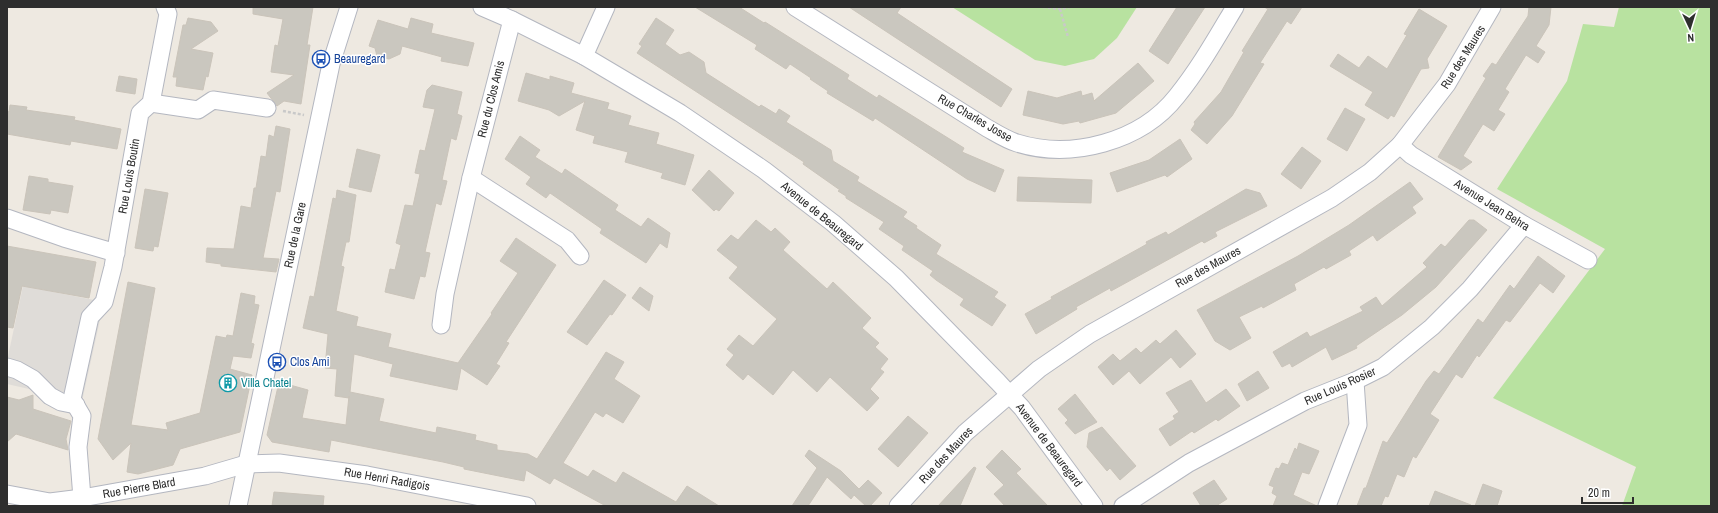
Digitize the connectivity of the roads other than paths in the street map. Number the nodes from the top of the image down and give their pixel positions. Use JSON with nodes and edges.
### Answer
{"nodes":[{"id":1,"x":165,"y":7,"type":"edge"},
{"id":2,"x":349,"y":7,"type":"edge"},
{"id":3,"x":482,"y":7,"type":"edge"},
{"id":4,"x":606,"y":7,"type":"edge"},
{"id":5,"x":795,"y":7,"type":"edge"},
{"id":6,"x":1235,"y":7,"type":"edge"},
{"id":7,"x":1492,"y":7,"type":"edge"},
{"id":8,"x":512,"y":20,"type":"junction"},
{"id":9,"x":584,"y":56,"type":"junction"},
{"id":10,"x":152,"y":103,"type":"junction"},
{"id":11,"x":271,"y":109,"type":"road end"},
{"id":12,"x":1400,"y":145,"type":"junction"},
{"id":13,"x":471,"y":178,"type":"junction"},
{"id":14,"x":7,"y":218,"type":"edge"},
{"id":15,"x":1524,"y":225,"type":"junction"},
{"id":16,"x":116,"y":253,"type":"junction"},
{"id":17,"x":580,"y":256,"type":"dead end"},
{"id":18,"x":1588,"y":260,"type":"dead end"},
{"id":19,"x":441,"y":324,"type":"dead end"},
{"id":20,"x":7,"y":367,"type":"edge"},
{"id":21,"x":1355,"y":381,"type":"junction"},
{"id":22,"x":1009,"y":394,"type":"junction"},
{"id":23,"x":76,"y":405,"type":"junction"},
{"id":24,"x":246,"y":464,"type":"junction"},
{"id":25,"x":8,"y":498,"type":"edge"},
{"id":26,"x":82,"y":498,"type":"junction"},
{"id":27,"x":238,"y":506,"type":"edge"},
{"id":28,"x":527,"y":506,"type":"edge"},
{"id":29,"x":898,"y":506,"type":"edge"},
{"id":30,"x":1094,"y":506,"type":"edge"},
{"id":31,"x":1123,"y":506,"type":"edge"},
{"id":32,"x":1327,"y":506,"type":"edge"}],
"edges":[{"from":1,"to":10,"type":"street"},
{"from":2,"to":24,"type":"street","name":"Rue de la Gare"},
{"from":3,"to":8,"type":"street","name":"Avenue de Beauregard"},
{"from":4,"to":9,"type":"street"},
{"from":5,"to":6,"type":"street","name":"Rue Charles Josse"},
{"from":7,"to":12,"type":"street","name":"Rue des Maures"},
{"from":8,"to":9,"type":"street","name":"Avenue de Beauregard"},
{"from":8,"to":13,"type":"street","name":"Rue du Clos Amis"},
{"from":9,"to":22,"type":"street","name":"Avenue de Beauregard"},
{"from":10,"to":11,"type":"street"},
{"from":10,"to":16,"type":"street","name":"Rue Louis Boutin"},
{"from":12,"to":15,"type":"street","name":"Avenue Jean Behra"},
{"from":12,"to":22,"type":"street","name":"Rue des Maures"},
{"from":13,"to":17,"type":"street"},
{"from":13,"to":19,"type":"street","name":"Rue du Clos Amis"},
{"from":14,"to":16,"type":"street"},
{"from":15,"to":18,"type":"street","name":"Avenue Jean Behra"},
{"from":15,"to":21,"type":"street","name":"Rue Louis Rosier"},
{"from":16,"to":23,"type":"street","name":"Rue Louis Boutin"},
{"from":20,"to":23,"type":"street"},
{"from":21,"to":31,"type":"street","name":"Rue Louis Rosier"},
{"from":21,"to":32,"type":"street"},
{"from":22,"to":29,"type":"street","name":"Rue des Maures"},
{"from":22,"to":30,"type":"street","name":"Avenue de Beauregard"},
{"from":23,"to":26,"type":"street","name":"Rue Louis Boutin"},
{"from":24,"to":26,"type":"street","name":"Rue Pierre Blard"},
{"from":24,"to":27,"type":"street","name":"Rue de la Gare"},
{"from":24,"to":28,"type":"street","name":"Rue Henri Radigois"},
{"from":25,"to":26,"type":"street","name":"Rue Pierre Blard"}]}
